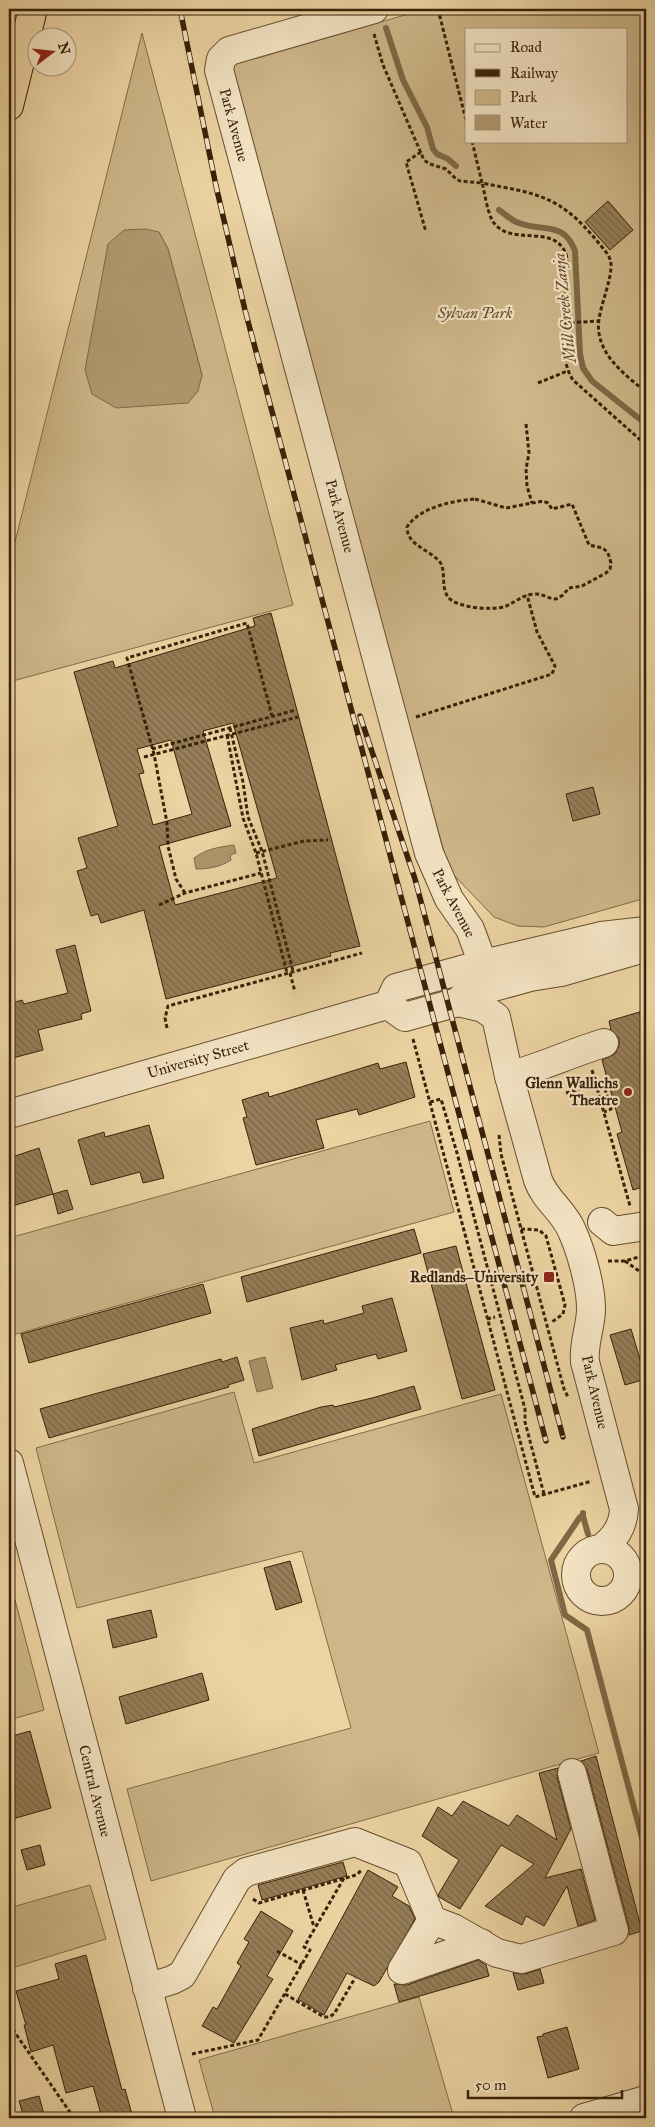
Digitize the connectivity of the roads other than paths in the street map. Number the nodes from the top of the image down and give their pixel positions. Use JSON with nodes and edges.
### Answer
{"nodes":[{"id":1,"x":34,"y":9,"type":"edge"},
{"id":2,"x":371,"y":10,"type":"edge"},
{"id":3,"x":9,"y":106,"type":"edge"},
{"id":4,"x":646,"y":931,"type":"edge"},
{"id":5,"x":646,"y":945,"type":"edge"},
{"id":6,"x":483,"y":964,"type":"junction"},
{"id":7,"x":458,"y":1002,"type":"junction"},
{"id":8,"x":388,"y":1005,"type":"junction"},
{"id":9,"x":595,"y":1046,"type":"road end"},
{"id":10,"x":509,"y":1076,"type":"junction"},
{"id":11,"x":9,"y":1114,"type":"edge"},
{"id":12,"x":602,"y":1222,"type":"dead end"},
{"id":13,"x":641,"y":1227,"type":"edge"},
{"id":14,"x":9,"y":1463,"type":"edge"},
{"id":15,"x":601,"y":1549,"type":"dead end"},
{"id":16,"x":572,"y":1773,"type":"dead end"},
{"id":17,"x":432,"y":1920,"type":"junction"},
{"id":18,"x":481,"y":1944,"type":"junction"},
{"id":19,"x":147,"y":1988,"type":"junction"},
{"id":20,"x":645,"y":2106,"type":"edge"},
{"id":21,"x":182,"y":2118,"type":"edge"},
{"id":22,"x":584,"y":2118,"type":"edge"}],
"edges":[{"from":1,"to":3,"type":"highway"},
{"from":2,"to":6,"type":"street","name":"Park Avenue"},
{"from":4,"to":6,"type":"street"},
{"from":5,"to":7,"type":"street"},
{"from":6,"to":8,"type":"street"},
{"from":7,"to":8,"type":"street"},
{"from":7,"to":10,"type":"street","name":"Park Avenue"},
{"from":8,"to":11,"type":"street","name":"University Street"},
{"from":9,"to":10,"type":"street"},
{"from":10,"to":15,"type":"street","name":"Park Avenue"},
{"from":12,"to":13,"type":"street"},
{"from":14,"to":19,"type":"street","name":"Central Avenue"},
{"from":16,"to":18,"type":"street"},
{"from":17,"to":18,"type":"street"},
{"from":17,"to":18,"type":"street"},
{"from":17,"to":19,"type":"street"},
{"from":19,"to":21,"type":"street","name":"Central Avenue"},
{"from":20,"to":22,"type":"street"}]}
